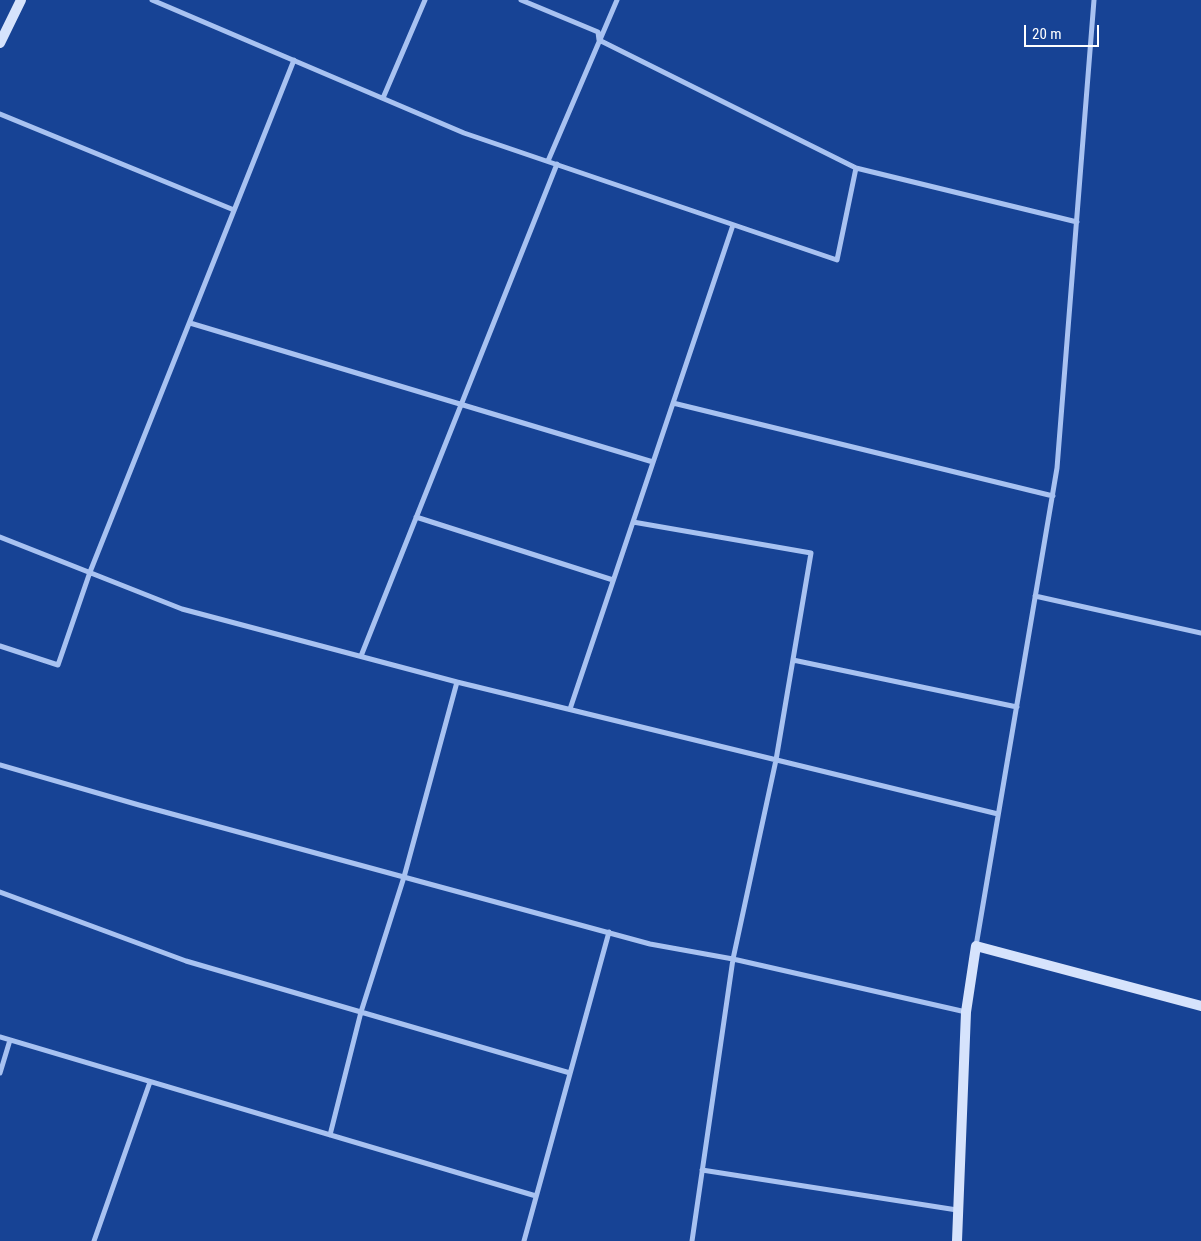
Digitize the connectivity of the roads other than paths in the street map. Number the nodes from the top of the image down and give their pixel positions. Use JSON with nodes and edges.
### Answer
{"nodes":[{"id":1,"x":21,"y":0,"type":"edge"},
{"id":2,"x":152,"y":0,"type":"edge"},
{"id":3,"x":425,"y":0,"type":"edge"},
{"id":4,"x":521,"y":0,"type":"edge"},
{"id":5,"x":617,"y":0,"type":"edge"},
{"id":6,"x":1094,"y":0,"type":"edge"},
{"id":7,"x":2,"y":31,"type":"edge"},
{"id":8,"x":600,"y":40,"type":"junction"},
{"id":9,"x":0,"y":43,"type":"edge"},
{"id":10,"x":294,"y":60,"type":"junction"},
{"id":11,"x":382,"y":98,"type":"junction"},
{"id":12,"x":0,"y":114,"type":"edge"},
{"id":13,"x":548,"y":161,"type":"junction"},
{"id":14,"x":557,"y":164,"type":"junction"},
{"id":15,"x":856,"y":168,"type":"junction"},
{"id":16,"x":234,"y":210,"type":"junction"},
{"id":17,"x":1077,"y":222,"type":"junction"},
{"id":18,"x":733,"y":225,"type":"junction"},
{"id":19,"x":190,"y":323,"type":"junction"},
{"id":20,"x":673,"y":403,"type":"junction"},
{"id":21,"x":461,"y":404,"type":"junction"},
{"id":22,"x":653,"y":462,"type":"junction"},
{"id":23,"x":1053,"y":496,"type":"junction"},
{"id":24,"x":416,"y":518,"type":"junction"},
{"id":25,"x":633,"y":522,"type":"junction"},
{"id":26,"x":0,"y":536,"type":"edge"},
{"id":27,"x":90,"y":572,"type":"junction"},
{"id":28,"x":613,"y":580,"type":"junction"},
{"id":29,"x":1035,"y":596,"type":"junction"},
{"id":30,"x":1201,"y":633,"type":"edge"},
{"id":31,"x":0,"y":646,"type":"edge"},
{"id":32,"x":361,"y":656,"type":"junction"},
{"id":33,"x":793,"y":660,"type":"junction"},
{"id":34,"x":457,"y":682,"type":"junction"},
{"id":35,"x":1017,"y":707,"type":"junction"},
{"id":36,"x":570,"y":709,"type":"junction"},
{"id":37,"x":776,"y":760,"type":"junction"},
{"id":38,"x":0,"y":765,"type":"edge"},
{"id":39,"x":998,"y":814,"type":"junction"},
{"id":40,"x":404,"y":877,"type":"junction"},
{"id":41,"x":0,"y":892,"type":"edge"},
{"id":42,"x":609,"y":932,"type":"junction"},
{"id":43,"x":976,"y":946,"type":"junction"},
{"id":44,"x":733,"y":959,"type":"junction"},
{"id":45,"x":1201,"y":1006,"type":"edge"},
{"id":46,"x":360,"y":1012,"type":"junction"},
{"id":47,"x":966,"y":1012,"type":"junction"},
{"id":48,"x":0,"y":1037,"type":"edge"},
{"id":49,"x":10,"y":1040,"type":"junction"},
{"id":50,"x":0,"y":1073,"type":"edge"},
{"id":51,"x":570,"y":1073,"type":"junction"},
{"id":52,"x":150,"y":1082,"type":"junction"},
{"id":53,"x":330,"y":1135,"type":"junction"},
{"id":54,"x":702,"y":1170,"type":"junction"},
{"id":55,"x":536,"y":1196,"type":"junction"},
{"id":56,"x":957,"y":1210,"type":"junction"},
{"id":57,"x":94,"y":1241,"type":"edge"},
{"id":58,"x":524,"y":1241,"type":"edge"},
{"id":59,"x":692,"y":1241,"type":"edge"},
{"id":60,"x":957,"y":1241,"type":"edge"}],
"edges":[{"from":1,"to":7,"type":"street"},
{"from":2,"to":10,"type":"street"},
{"from":3,"to":11,"type":"street"},
{"from":4,"to":8,"type":"street"},
{"from":5,"to":8,"type":"street"},
{"from":6,"to":17,"type":"street"},
{"from":7,"to":9,"type":"street"},
{"from":8,"to":13,"type":"street"},
{"from":8,"to":15,"type":"street"},
{"from":10,"to":11,"type":"street"},
{"from":10,"to":16,"type":"street"},
{"from":11,"to":13,"type":"street"},
{"from":12,"to":16,"type":"street"},
{"from":13,"to":14,"type":"street"},
{"from":14,"to":18,"type":"street"},
{"from":14,"to":21,"type":"street"},
{"from":15,"to":17,"type":"street"},
{"from":15,"to":18,"type":"street"},
{"from":16,"to":19,"type":"street"},
{"from":17,"to":23,"type":"street"},
{"from":18,"to":20,"type":"street"},
{"from":19,"to":21,"type":"street"},
{"from":19,"to":27,"type":"street"},
{"from":20,"to":22,"type":"street"},
{"from":20,"to":23,"type":"street"},
{"from":21,"to":22,"type":"street"},
{"from":21,"to":24,"type":"street"},
{"from":22,"to":25,"type":"street"},
{"from":23,"to":29,"type":"street"},
{"from":24,"to":28,"type":"street"},
{"from":24,"to":32,"type":"street"},
{"from":25,"to":28,"type":"street"},
{"from":25,"to":33,"type":"street"},
{"from":26,"to":27,"type":"street"},
{"from":27,"to":31,"type":"street"},
{"from":27,"to":32,"type":"street"},
{"from":28,"to":36,"type":"street"},
{"from":29,"to":30,"type":"street"},
{"from":29,"to":35,"type":"street"},
{"from":32,"to":34,"type":"street"},
{"from":33,"to":35,"type":"street"},
{"from":33,"to":37,"type":"street"},
{"from":34,"to":36,"type":"street"},
{"from":34,"to":40,"type":"street"},
{"from":35,"to":39,"type":"street"},
{"from":36,"to":37,"type":"street"},
{"from":37,"to":39,"type":"street"},
{"from":37,"to":44,"type":"street"},
{"from":38,"to":40,"type":"street"},
{"from":39,"to":43,"type":"street"},
{"from":40,"to":42,"type":"street"},
{"from":40,"to":46,"type":"street"},
{"from":41,"to":46,"type":"street"},
{"from":42,"to":44,"type":"street"},
{"from":42,"to":51,"type":"street"},
{"from":43,"to":45,"type":"street"},
{"from":43,"to":47,"type":"street"},
{"from":44,"to":47,"type":"street"},
{"from":44,"to":54,"type":"street"},
{"from":46,"to":51,"type":"street"},
{"from":46,"to":53,"type":"street"},
{"from":47,"to":56,"type":"street"},
{"from":48,"to":49,"type":"street"},
{"from":49,"to":50,"type":"street"},
{"from":49,"to":52,"type":"street"},
{"from":51,"to":55,"type":"street"},
{"from":52,"to":53,"type":"street"},
{"from":52,"to":57,"type":"street"},
{"from":53,"to":55,"type":"street"},
{"from":54,"to":56,"type":"street"},
{"from":54,"to":59,"type":"street"},
{"from":55,"to":58,"type":"street"},
{"from":56,"to":60,"type":"street"}]}
